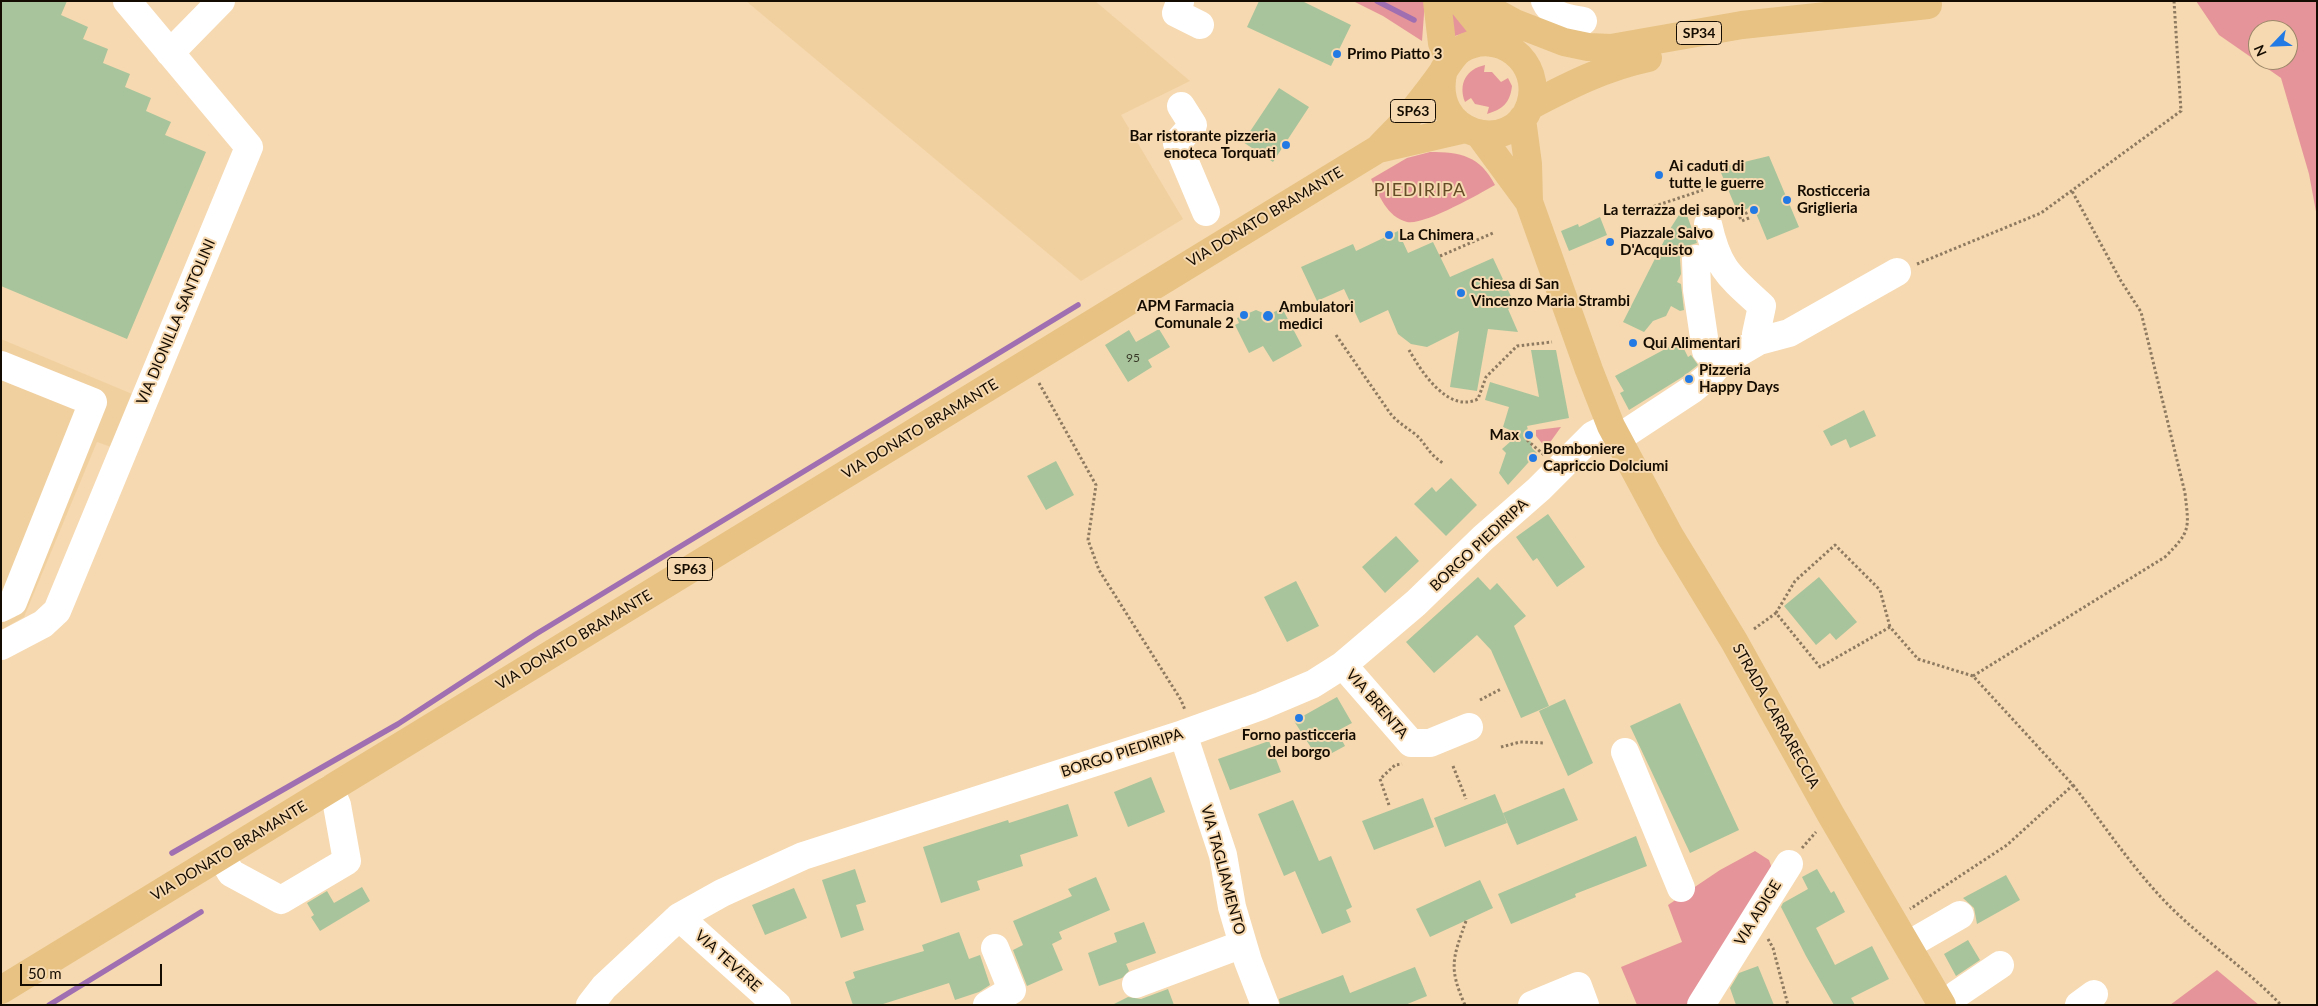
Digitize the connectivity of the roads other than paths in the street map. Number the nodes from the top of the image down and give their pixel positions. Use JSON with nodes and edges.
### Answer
{"nodes":[{"id":1,"x":127,"y":1,"type":"edge"},
{"id":2,"x":221,"y":1,"type":"edge"},
{"id":3,"x":1437,"y":1,"type":"edge"},
{"id":4,"x":1460,"y":1,"type":"edge"},
{"id":5,"x":1480,"y":1,"type":"edge"},
{"id":6,"x":1546,"y":1,"type":"edge"},
{"id":7,"x":1180,"y":2,"type":"edge"},
{"id":8,"x":1938,"y":3,"type":"edge"},
{"id":9,"x":1583,"y":21,"type":"dead end"},
{"id":10,"x":1200,"y":25,"type":"dead end"},
{"id":11,"x":1493,"y":42,"type":"junction"},
{"id":12,"x":170,"y":53,"type":"junction"},
{"id":13,"x":1519,"y":54,"type":"junction"},
{"id":14,"x":1620,"y":64,"type":"junction"},
{"id":15,"x":1447,"y":65,"type":"junction"},
{"id":16,"x":1182,"y":106,"type":"dead end"},
{"id":17,"x":1526,"y":112,"type":"junction"},
{"id":18,"x":1472,"y":132,"type":"junction"},
{"id":19,"x":1378,"y":148,"type":"junction"},
{"id":20,"x":1530,"y":202,"type":"junction"},
{"id":21,"x":1206,"y":212,"type":"dead end"},
{"id":22,"x":1708,"y":224,"type":"dead end"},
{"id":23,"x":1696,"y":259,"type":"dead end"},
{"id":24,"x":1897,"y":272,"type":"road end"},
{"id":25,"x":1759,"y":340,"type":"junction"},
{"id":26,"x":1,"y":365,"type":"edge"},
{"id":27,"x":1718,"y":365,"type":"junction"},
{"id":28,"x":1614,"y":433,"type":"junction"},
{"id":29,"x":1,"y":608,"type":"edge"},
{"id":30,"x":1,"y":646,"type":"edge"},
{"id":31,"x":1343,"y":665,"type":"junction"},
{"id":32,"x":1469,"y":728,"type":"dead end"},
{"id":33,"x":1188,"y":732,"type":"junction"},
{"id":34,"x":1625,"y":752,"type":"dead end"},
{"id":35,"x":330,"y":789,"type":"junction"},
{"id":36,"x":221,"y":856,"type":"junction"},
{"id":37,"x":1790,"y":864,"type":"road end"},
{"id":38,"x":1682,"y":888,"type":"dead end"},
{"id":39,"x":1960,"y":916,"type":"dead end"},
{"id":40,"x":680,"y":917,"type":"junction"},
{"id":41,"x":1243,"y":944,"type":"junction"},
{"id":42,"x":1908,"y":945,"type":"junction"},
{"id":43,"x":995,"y":948,"type":"dead end"},
{"id":44,"x":2000,"y":965,"type":"dead end"},
{"id":45,"x":1136,"y":984,"type":"dead end"},
{"id":46,"x":1,"y":990,"type":"edge"},
{"id":47,"x":590,"y":1005,"type":"edge"},
{"id":48,"x":777,"y":1005,"type":"edge"},
{"id":49,"x":987,"y":1005,"type":"edge"},
{"id":50,"x":1265,"y":1005,"type":"edge"},
{"id":51,"x":1532,"y":1005,"type":"edge"},
{"id":52,"x":1586,"y":1005,"type":"edge"},
{"id":53,"x":1702,"y":1005,"type":"edge"},
{"id":54,"x":1944,"y":1005,"type":"edge"}],
"edges":[{"from":1,"to":12,"type":"street","name":"VIA DIONILLA SANTOLINI"},
{"from":2,"to":12,"type":"street"},
{"from":3,"to":15,"type":"main road"},
{"from":4,"to":11,"type":"main road"},
{"from":5,"to":8,"type":"main road","number":"SP34"},
{"from":6,"to":9,"type":"street"},
{"from":7,"to":10,"type":"street"},
{"from":8,"to":14,"type":"main road","number":"SP34"},
{"from":11,"to":13,"type":"main road"},
{"from":11,"to":15,"type":"main road"},
{"from":12,"to":30,"type":"street","name":"VIA DIONILLA SANTOLINI"},
{"from":13,"to":14,"type":"main road","number":"SP34"},
{"from":13,"to":17,"type":"main road"},
{"from":14,"to":17,"type":"main road","number":"SP34"},
{"from":15,"to":18,"type":"main road"},
{"from":15,"to":19,"type":"main road","name":"VIA DONATO BRAMANTE","number":"SP63"},
{"from":16,"to":21,"type":"street"},
{"from":17,"to":18,"type":"main road"},
{"from":17,"to":20,"type":"main road"},
{"from":18,"to":19,"type":"main road","name":"VIA DONATO BRAMANTE","number":"SP63"},
{"from":18,"to":20,"type":"main road"},
{"from":19,"to":35,"type":"main road","name":"VIA DONATO BRAMANTE","number":"SP63"},
{"from":20,"to":28,"type":"main road","name":"STRADA CARRARECCIA"},
{"from":22,"to":25,"type":"street"},
{"from":23,"to":27,"type":"street"},
{"from":24,"to":25,"type":"street","name":"BORGO PIEDIRIPA"},
{"from":25,"to":27,"type":"street","name":"BORGO PIEDIRIPA"},
{"from":26,"to":29,"type":"street"},
{"from":27,"to":28,"type":"street","name":"BORGO PIEDIRIPA"},
{"from":28,"to":31,"type":"street","name":"BORGO PIEDIRIPA"},
{"from":28,"to":42,"type":"main road","name":"STRADA CARRARECCIA"},
{"from":31,"to":32,"type":"street","name":"VIA BRENTA"},
{"from":31,"to":33,"type":"street","name":"BORGO PIEDIRIPA"},
{"from":33,"to":40,"type":"street","name":"BORGO PIEDIRIPA"},
{"from":33,"to":41,"type":"street","name":"VIA TAGLIAMENTO"},
{"from":34,"to":38,"type":"street"},
{"from":35,"to":36,"type":"main road","name":"VIA DONATO BRAMANTE","number":"SP63"},
{"from":35,"to":36,"type":"street"},
{"from":36,"to":46,"type":"main road","name":"VIA DONATO BRAMANTE","number":"SP63"},
{"from":37,"to":53,"type":"street","name":"VIA ADIGE"},
{"from":39,"to":42,"type":"street"},
{"from":40,"to":47,"type":"street","name":"BORGO PIEDIRIPA"},
{"from":40,"to":48,"type":"street","name":"VIA TEVERE"},
{"from":41,"to":45,"type":"street"},
{"from":41,"to":50,"type":"street","name":"VIA TAGLIAMENTO"},
{"from":42,"to":54,"type":"main road","name":"STRADA CARRARECCIA"},
{"from":43,"to":49,"type":"street"},
{"from":44,"to":54,"type":"street"},
{"from":51,"to":52,"type":"street"}]}
